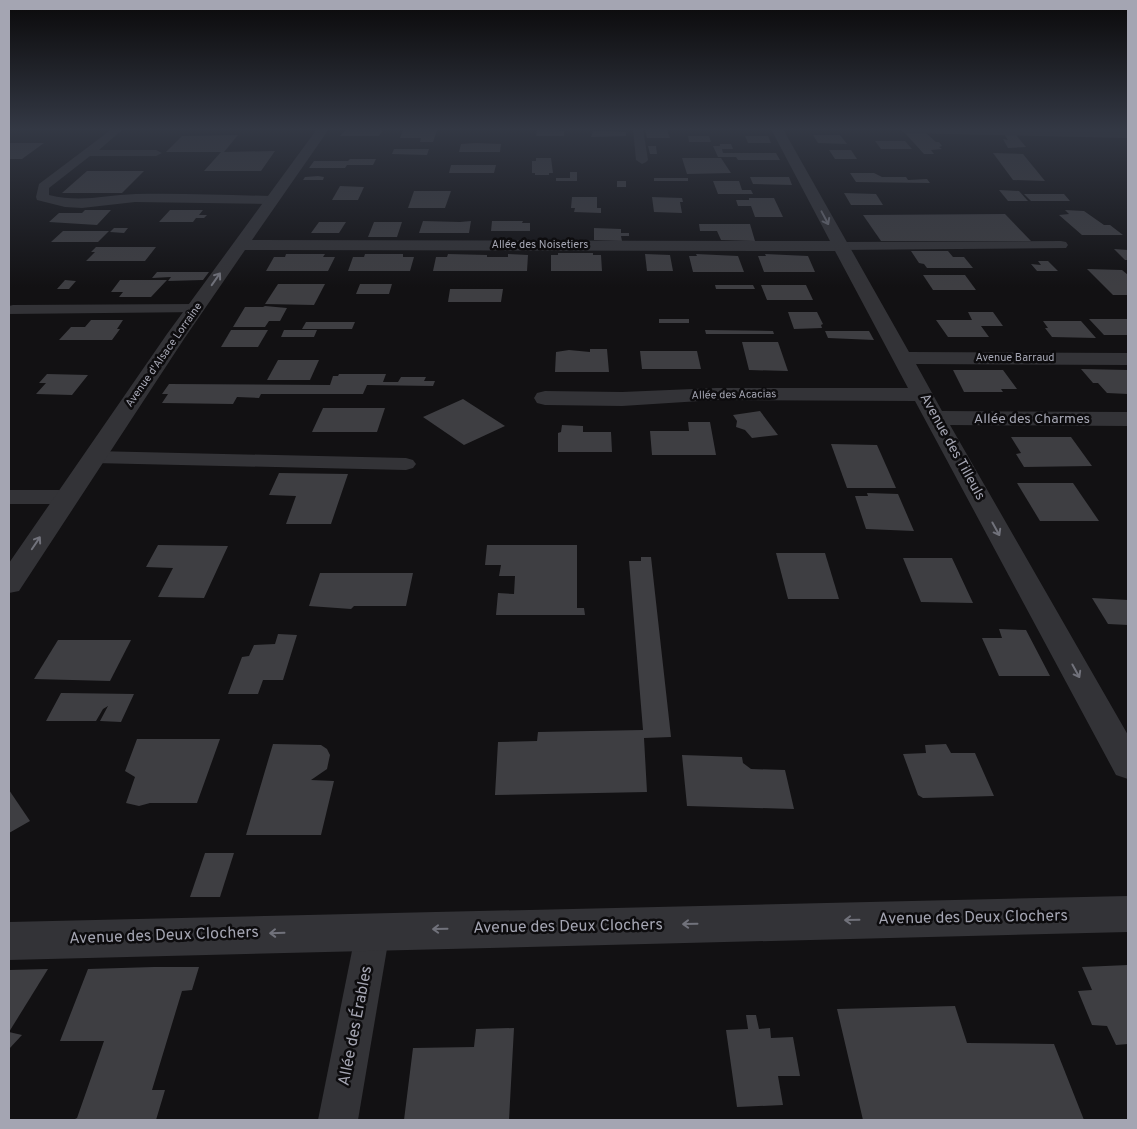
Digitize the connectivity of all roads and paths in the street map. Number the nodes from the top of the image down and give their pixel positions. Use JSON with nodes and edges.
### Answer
{"nodes":[{"id":1,"x":51,"y":182,"type":"edge"},
{"id":2,"x":284,"y":182,"type":"edge"},
{"id":3,"x":805,"y":182,"type":"edge"},
{"id":4,"x":271,"y":200,"type":"junction"},
{"id":5,"x":240,"y":245,"type":"junction"},
{"id":6,"x":1061,"y":245,"type":"dead end"},
{"id":7,"x":840,"y":246,"type":"junction"},
{"id":8,"x":196,"y":309,"type":"junction"},
{"id":9,"x":13,"y":310,"type":"dead end"},
{"id":10,"x":903,"y":358,"type":"junction"},
{"id":11,"x":1128,"y":358,"type":"edge"},
{"id":12,"x":923,"y":395,"type":"junction"},
{"id":13,"x":545,"y":398,"type":"dead end"},
{"id":14,"x":935,"y":418,"type":"junction"},
{"id":15,"x":1128,"y":420,"type":"edge"},
{"id":16,"x":94,"y":457,"type":"junction"},
{"id":17,"x":406,"y":464,"type":"dead end"},
{"id":18,"x":9,"y":497,"type":"edge"},
{"id":19,"x":68,"y":497,"type":"junction"},
{"id":20,"x":9,"y":584,"type":"edge"},
{"id":21,"x":1128,"y":765,"type":"edge"},
{"id":22,"x":1128,"y":914,"type":"edge"},
{"id":23,"x":373,"y":931,"type":"junction"},
{"id":24,"x":9,"y":941,"type":"edge"},
{"id":25,"x":338,"y":1120,"type":"edge"}],
"edges":[{"from":1,"to":4,"type":"lane"},
{"from":2,"to":4,"type":"street","name":"Avenue d'Alsace Lorraine"},
{"from":3,"to":7,"type":"street","name":"Avenue des Tilleuls","one_way":true},
{"from":4,"to":5,"type":"street","name":"Avenue d'Alsace Lorraine"},
{"from":5,"to":7,"type":"street","name":"Allée des Noisetiers"},
{"from":8,"to":5,"type":"street","name":"Avenue d'Alsace Lorraine","one_way":true},
{"from":6,"to":7,"type":"lane"},
{"from":7,"to":10,"type":"street","name":"Avenue des Tilleuls"},
{"from":8,"to":9,"type":"lane"},
{"from":8,"to":16,"type":"street","name":"Avenue d'Alsace Lorraine"},
{"from":10,"to":11,"type":"street","name":"Avenue Barraud"},
{"from":10,"to":12,"type":"street","name":"Avenue des Tilleuls"},
{"from":12,"to":13,"type":"street","name":"Allée des Acacias"},
{"from":12,"to":14,"type":"street","name":"Avenue des Tilleuls"},
{"from":14,"to":15,"type":"street","name":"Allée des Charmes"},
{"from":14,"to":21,"type":"street","name":"Avenue des Tilleuls","one_way":true},
{"from":16,"to":17,"type":"lane"},
{"from":16,"to":19,"type":"street","name":"Avenue d'Alsace Lorraine"},
{"from":18,"to":19,"type":"lane"},
{"from":20,"to":19,"type":"street","name":"Avenue d'Alsace Lorraine","one_way":true},
{"from":22,"to":23,"type":"street","name":"Avenue des Deux Clochers","one_way":true},
{"from":23,"to":24,"type":"street","name":"Avenue des Deux Clochers","one_way":true},
{"from":23,"to":25,"type":"lane","name":"Allée des Érables"}]}
